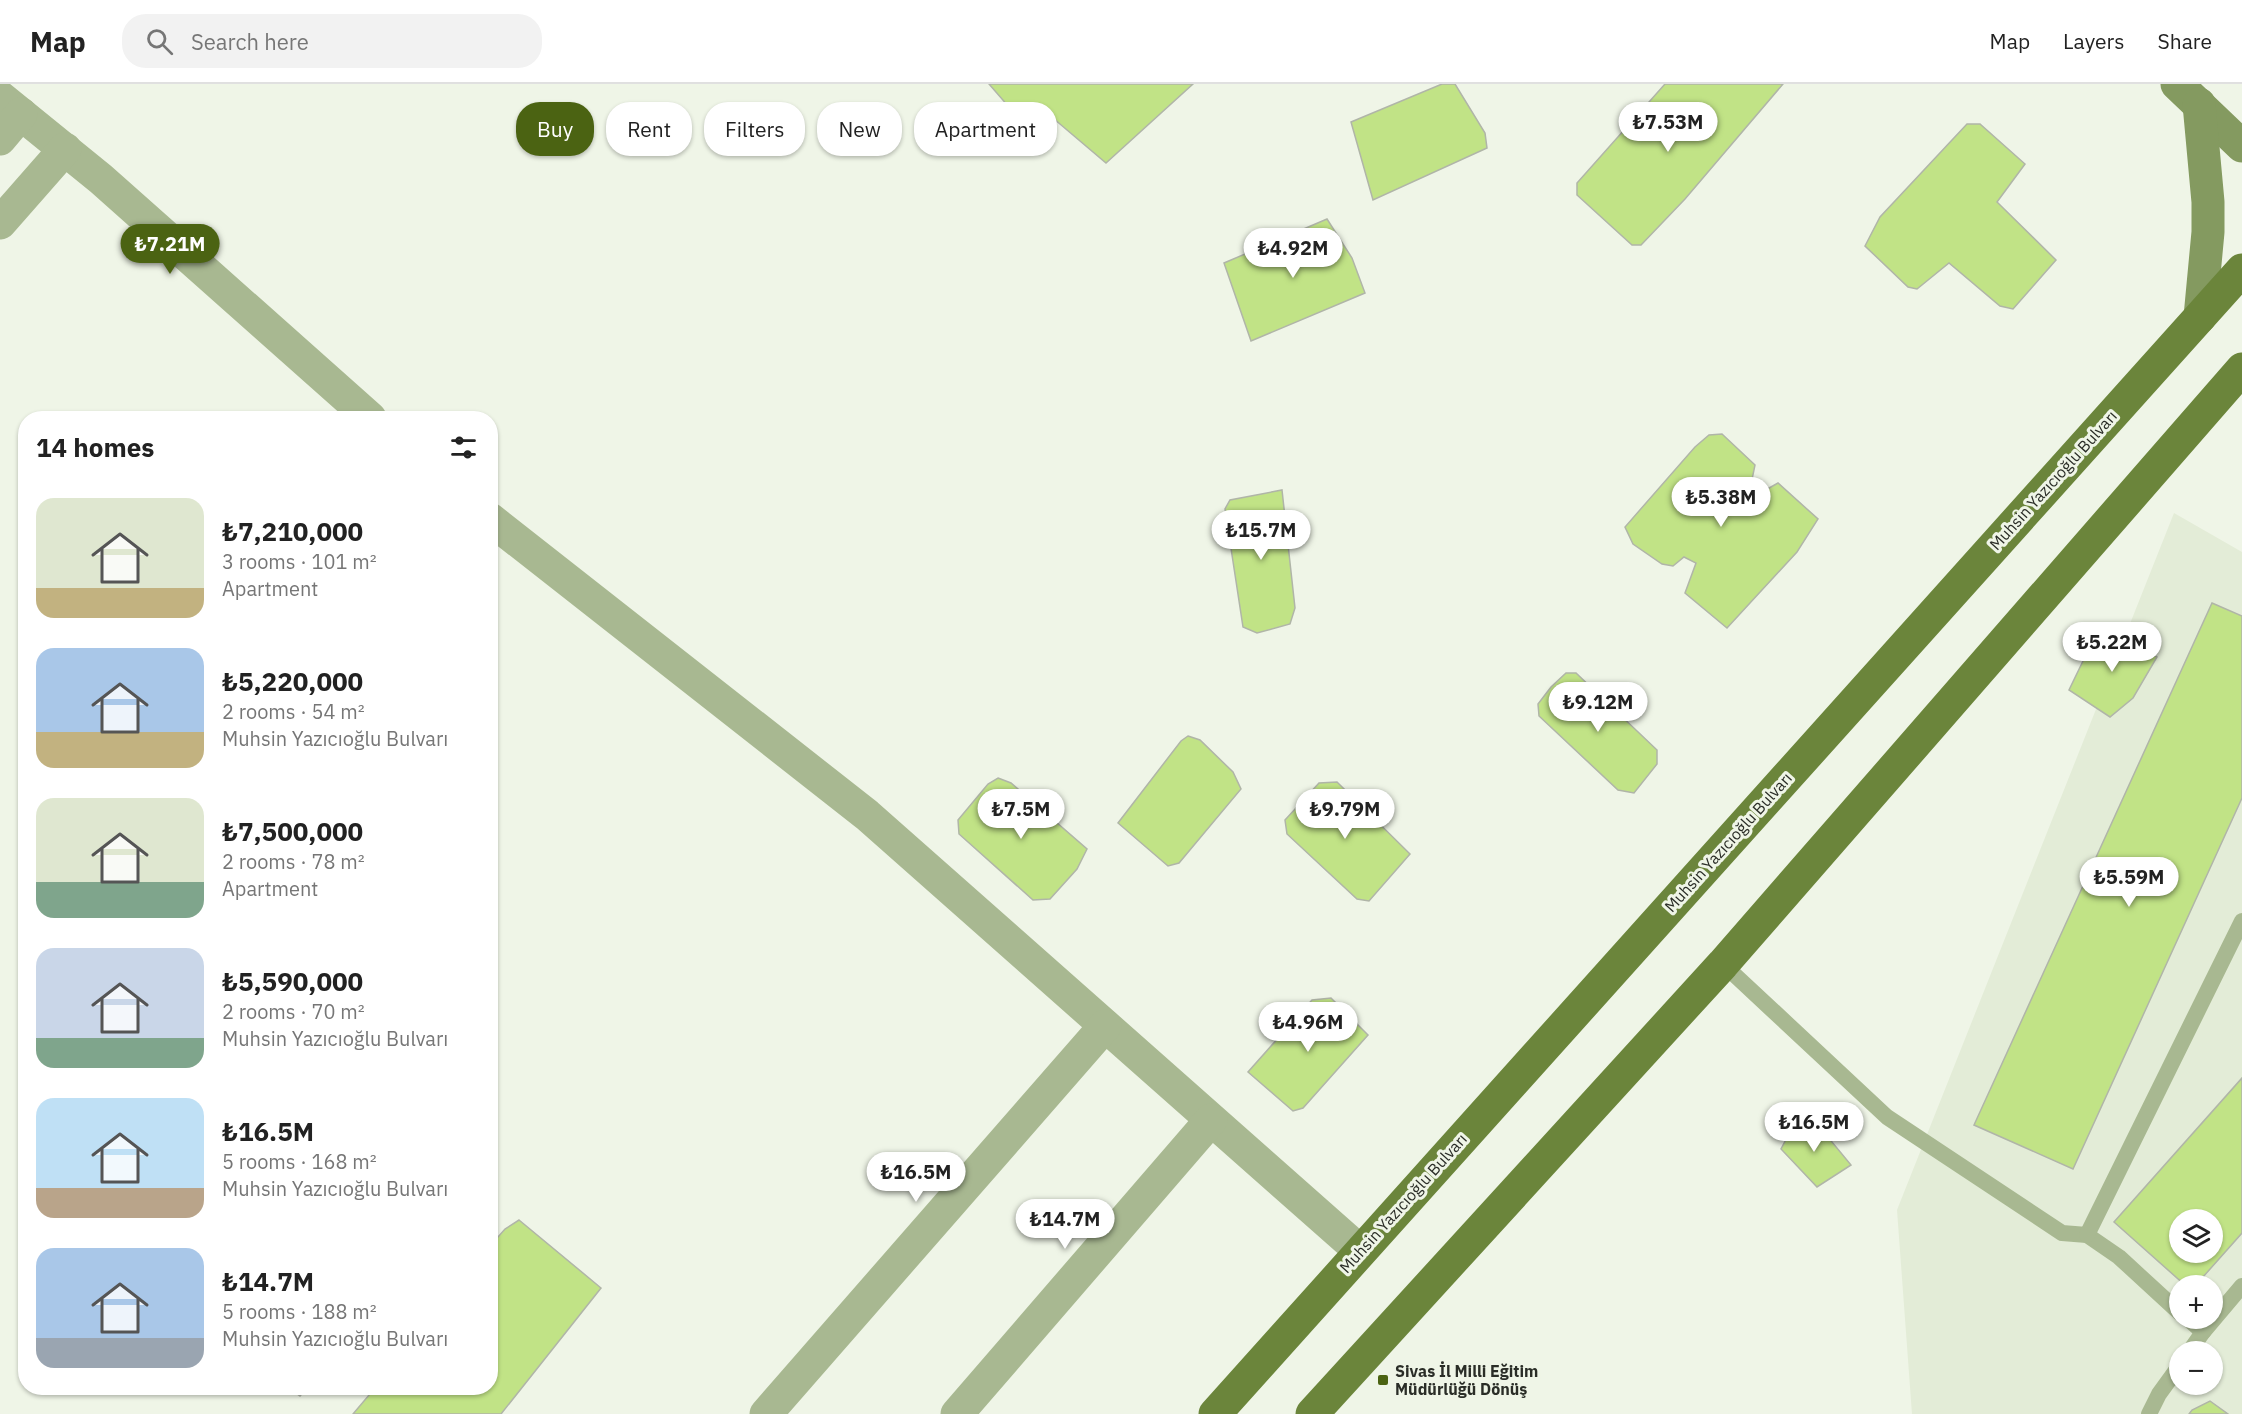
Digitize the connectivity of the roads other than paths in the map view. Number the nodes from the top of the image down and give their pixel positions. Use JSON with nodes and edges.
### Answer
{"nodes":[{"id":1,"x":9,"y":84,"type":"edge"},
{"id":2,"x":2188,"y":94,"type":"edge"},
{"id":3,"x":7,"y":102,"type":"edge"},
{"id":4,"x":0,"y":139,"type":"edge"},
{"id":5,"x":2242,"y":146,"type":"edge"},
{"id":6,"x":65,"y":149,"type":"junction"},
{"id":7,"x":0,"y":223,"type":"edge"},
{"id":8,"x":2242,"y":270,"type":"edge"},
{"id":9,"x":2200,"y":317,"type":"junction"},
{"id":10,"x":2242,"y":369,"type":"edge"},
{"id":11,"x":362,"y":411,"type":"edge"},
{"id":12,"x":498,"y":525,"type":"edge"},
{"id":13,"x":2242,"y":921,"type":"edge"},
{"id":14,"x":1723,"y":964,"type":"junction"},
{"id":15,"x":1105,"y":1026,"type":"junction"},
{"id":16,"x":1211,"y":1120,"type":"junction"},
{"id":17,"x":2087,"y":1235,"type":"junction"},
{"id":18,"x":1360,"y":1251,"type":"junction"},
{"id":19,"x":2242,"y":1286,"type":"edge"},
{"id":20,"x":2169,"y":1303,"type":"edge"},
{"id":21,"x":2200,"y":1329,"type":"edge"},
{"id":22,"x":2204,"y":1332,"type":"junction"},
{"id":23,"x":2197,"y":1341,"type":"edge"},
{"id":24,"x":2169,"y":1381,"type":"edge"},
{"id":25,"x":766,"y":1414,"type":"edge"},
{"id":26,"x":957,"y":1414,"type":"edge"},
{"id":27,"x":1215,"y":1414,"type":"edge"},
{"id":28,"x":1313,"y":1414,"type":"edge"},
{"id":29,"x":2149,"y":1414,"type":"edge"}],
"edges":[{"from":1,"to":3,"type":"street"},
{"from":2,"to":5,"type":"street"},
{"from":2,"to":9,"type":"street"},
{"from":3,"to":4,"type":"street"},
{"from":3,"to":6,"type":"street"},
{"from":6,"to":7,"type":"street"},
{"from":6,"to":11,"type":"street"},
{"from":8,"to":9,"type":"main road","name":"Muhsin Yazıcıoğlu Bulvarı"},
{"from":9,"to":18,"type":"main road","name":"Muhsin Yazıcıoğlu Bulvarı"},
{"from":10,"to":14,"type":"main road"},
{"from":12,"to":15,"type":"street"},
{"from":13,"to":17,"type":"lane"},
{"from":14,"to":17,"type":"lane"},
{"from":14,"to":28,"type":"main road"},
{"from":15,"to":16,"type":"street"},
{"from":15,"to":25,"type":"street"},
{"from":16,"to":18,"type":"street"},
{"from":16,"to":26,"type":"street"},
{"from":17,"to":20,"type":"lane"},
{"from":18,"to":27,"type":"main road","name":"Muhsin Yazıcıoğlu Bulvarı"},
{"from":19,"to":22,"type":"lane"},
{"from":21,"to":22,"type":"lane"},
{"from":22,"to":23,"type":"lane"},
{"from":24,"to":29,"type":"lane"}]}
